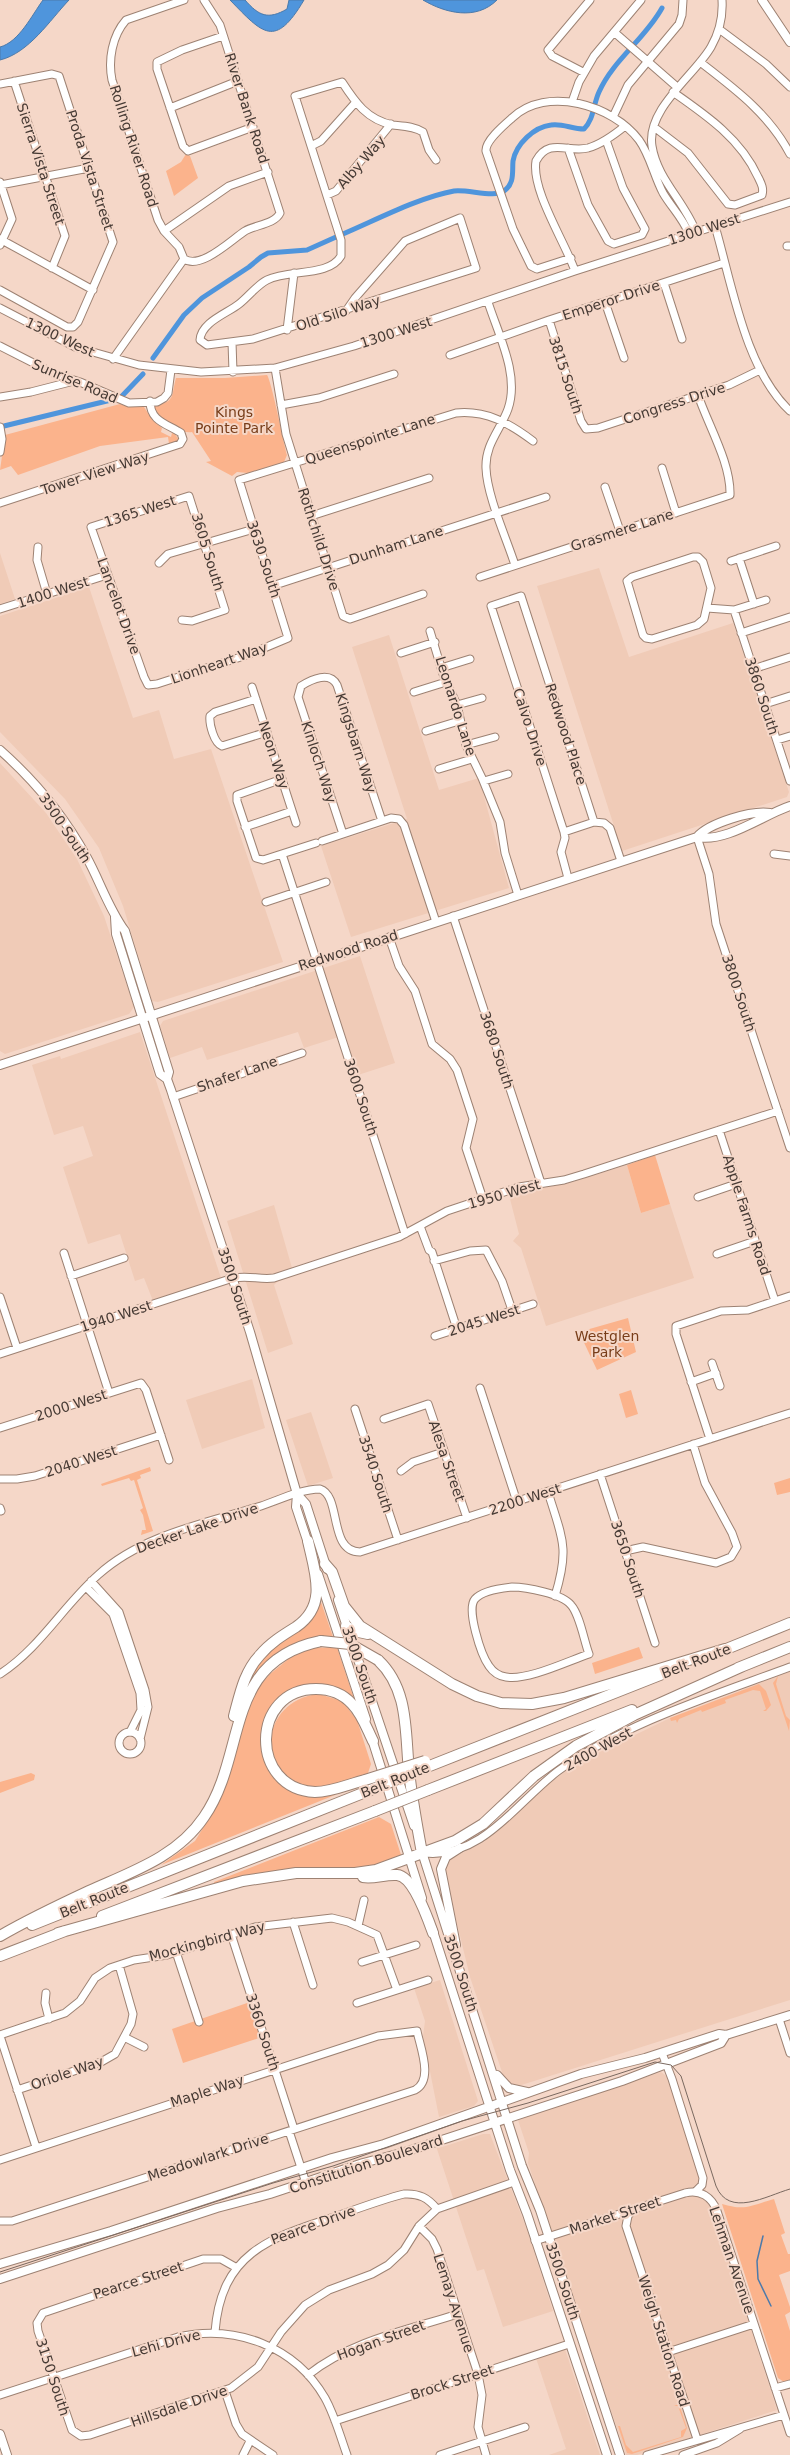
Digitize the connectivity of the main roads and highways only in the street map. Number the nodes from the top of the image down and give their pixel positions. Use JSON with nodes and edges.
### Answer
{"nodes":[{"id":1,"x":762,"y":0,"type":"edge"},
{"id":2,"x":790,"y":42,"type":"edge"},
{"id":3,"x":0,"y":750,"type":"edge"},
{"id":4,"x":790,"y":806,"type":"edge"},
{"id":5,"x":115,"y":917,"type":"junction"},
{"id":6,"x":151,"y":1015,"type":"junction"},
{"id":7,"x":142,"y":1018,"type":"junction"},
{"id":8,"x":0,"y":1064,"type":"edge"},
{"id":9,"x":167,"y":1079,"type":"junction"},
{"id":10,"x":297,"y":1494,"type":"junction"},
{"id":11,"x":308,"y":1541,"type":"junction"},
{"id":12,"x":325,"y":1564,"type":"junction"},
{"id":13,"x":790,"y":1624,"type":"edge"},
{"id":14,"x":346,"y":1626,"type":"junction"},
{"id":15,"x":379,"y":1639,"type":"junction"},
{"id":16,"x":790,"y":1646,"type":"edge"},
{"id":17,"x":725,"y":1649,"type":"junction"},
{"id":18,"x":743,"y":1666,"type":"junction"},
{"id":19,"x":373,"y":1741,"type":"junction"},
{"id":20,"x":426,"y":1764,"type":"junction"},
{"id":21,"x":460,"y":1848,"type":"road end"},
{"id":22,"x":171,"y":1851,"type":"junction"},
{"id":23,"x":422,"y":1853,"type":"junction"},
{"id":24,"x":409,"y":1858,"type":"junction"},
{"id":25,"x":347,"y":1874,"type":"junction"},
{"id":26,"x":58,"y":1933,"type":"junction"},
{"id":27,"x":433,"y":1933,"type":"junction"},
{"id":28,"x":0,"y":1936,"type":"edge"},
{"id":29,"x":0,"y":1956,"type":"edge"},
{"id":30,"x":457,"y":1958,"type":"junction"},
{"id":31,"x":790,"y":2015,"type":"edge"},
{"id":32,"x":726,"y":2035,"type":"junction"},
{"id":33,"x":491,"y":2064,"type":"junction"},
{"id":34,"x":531,"y":2092,"type":"junction"},
{"id":35,"x":502,"y":2102,"type":"junction"},
{"id":36,"x":490,"y":2106,"type":"junction"},
{"id":37,"x":508,"y":2118,"type":"junction"},
{"id":38,"x":495,"y":2123,"type":"junction"},
{"id":39,"x":0,"y":2264,"type":"edge"},
{"id":40,"x":0,"y":2279,"type":"edge"},
{"id":41,"x":596,"y":2421,"type":"junction"},
{"id":42,"x":0,"y":2434,"type":"edge"},
{"id":43,"x":7,"y":2455,"type":"edge"},
{"id":44,"x":607,"y":2455,"type":"edge"},
{"id":45,"x":611,"y":2455,"type":"edge"},
{"id":46,"x":620,"y":2455,"type":"edge"}],
"edges":[{"from":1,"to":2,"type":"main road"},
{"from":3,"to":5,"type":"main road","name":"3500 South"},
{"from":4,"to":6,"type":"main road","name":"Redwood Road"},
{"from":5,"to":6,"type":"main road","name":"3500 South"},
{"from":5,"to":7,"type":"main road","name":"3500 South"},
{"from":6,"to":7,"type":"main road","name":"Redwood Road"},
{"from":6,"to":9,"type":"main road","name":"3500 South"},
{"from":7,"to":8,"type":"main road","name":"Redwood Road"},
{"from":7,"to":9,"type":"main road","name":"3500 South"},
{"from":9,"to":10,"type":"main road","name":"3500 South"},
{"from":10,"to":11,"type":"main road","name":"3500 South"},
{"from":10,"to":12,"type":"main road","name":"3500 South"},
{"from":11,"to":19,"type":"main road","name":"3500 South"},
{"from":11,"to":22,"type":"highway"},
{"from":12,"to":14,"type":"main road","name":"3500 South"},
{"from":12,"to":15,"type":"highway"},
{"from":13,"to":17,"type":"highway","name":"Belt Route"},
{"from":14,"to":15,"type":"highway"},
{"from":14,"to":23,"type":"main road","name":"3500 South"},
{"from":15,"to":17,"type":"highway"},
{"from":16,"to":18,"type":"highway","name":"Belt Route"},
{"from":17,"to":20,"type":"highway","name":"Belt Route"},
{"from":18,"to":23,"type":"highway"},
{"from":18,"to":26,"type":"highway","name":"Belt Route","bridge":true},
{"from":19,"to":20,"type":"highway","bridge":true},
{"from":19,"to":24,"type":"main road","name":"3500 South"},
{"from":20,"to":28,"type":"highway","name":"Belt Route","bridge":true},
{"from":21,"to":30,"type":"main road"},
{"from":22,"to":23,"type":"highway","bridge":true},
{"from":22,"to":28,"type":"highway"},
{"from":23,"to":24,"type":"highway"},
{"from":23,"to":30,"type":"main road","name":"3500 South"},
{"from":24,"to":25,"type":"highway"},
{"from":24,"to":27,"type":"main road","name":"3500 South"},
{"from":25,"to":26,"type":"highway"},
{"from":25,"to":27,"type":"highway"},
{"from":26,"to":29,"type":"highway","name":"Belt Route"},
{"from":27,"to":36,"type":"main road","name":"3500 South"},
{"from":30,"to":33,"type":"main road","name":"3500 South"},
{"from":31,"to":32,"type":"main road","name":"Constitution Boulevard"},
{"from":32,"to":34,"type":"main road","name":"Constitution Boulevard"},
{"from":32,"to":37,"type":"main road","name":"Constitution Boulevard"},
{"from":33,"to":34,"type":"main road"},
{"from":33,"to":35,"type":"main road","name":"3500 South"},
{"from":34,"to":35,"type":"main road","name":"Constitution Boulevard"},
{"from":35,"to":36,"type":"main road","name":"Constitution Boulevard"},
{"from":35,"to":37,"type":"main road","name":"3500 South"},
{"from":36,"to":38,"type":"main road","name":"3500 South"},
{"from":36,"to":39,"type":"main road","name":"Constitution Boulevard"},
{"from":37,"to":38,"type":"main road","name":"Constitution Boulevard"},
{"from":37,"to":46,"type":"main road","name":"3500 South"},
{"from":38,"to":40,"type":"main road","name":"Constitution Boulevard"},
{"from":38,"to":41,"type":"main road","name":"3500 South"},
{"from":41,"to":44,"type":"main road","name":"3500 South"},
{"from":41,"to":45,"type":"main road"},
{"from":42,"to":43,"type":"main road"}]}
